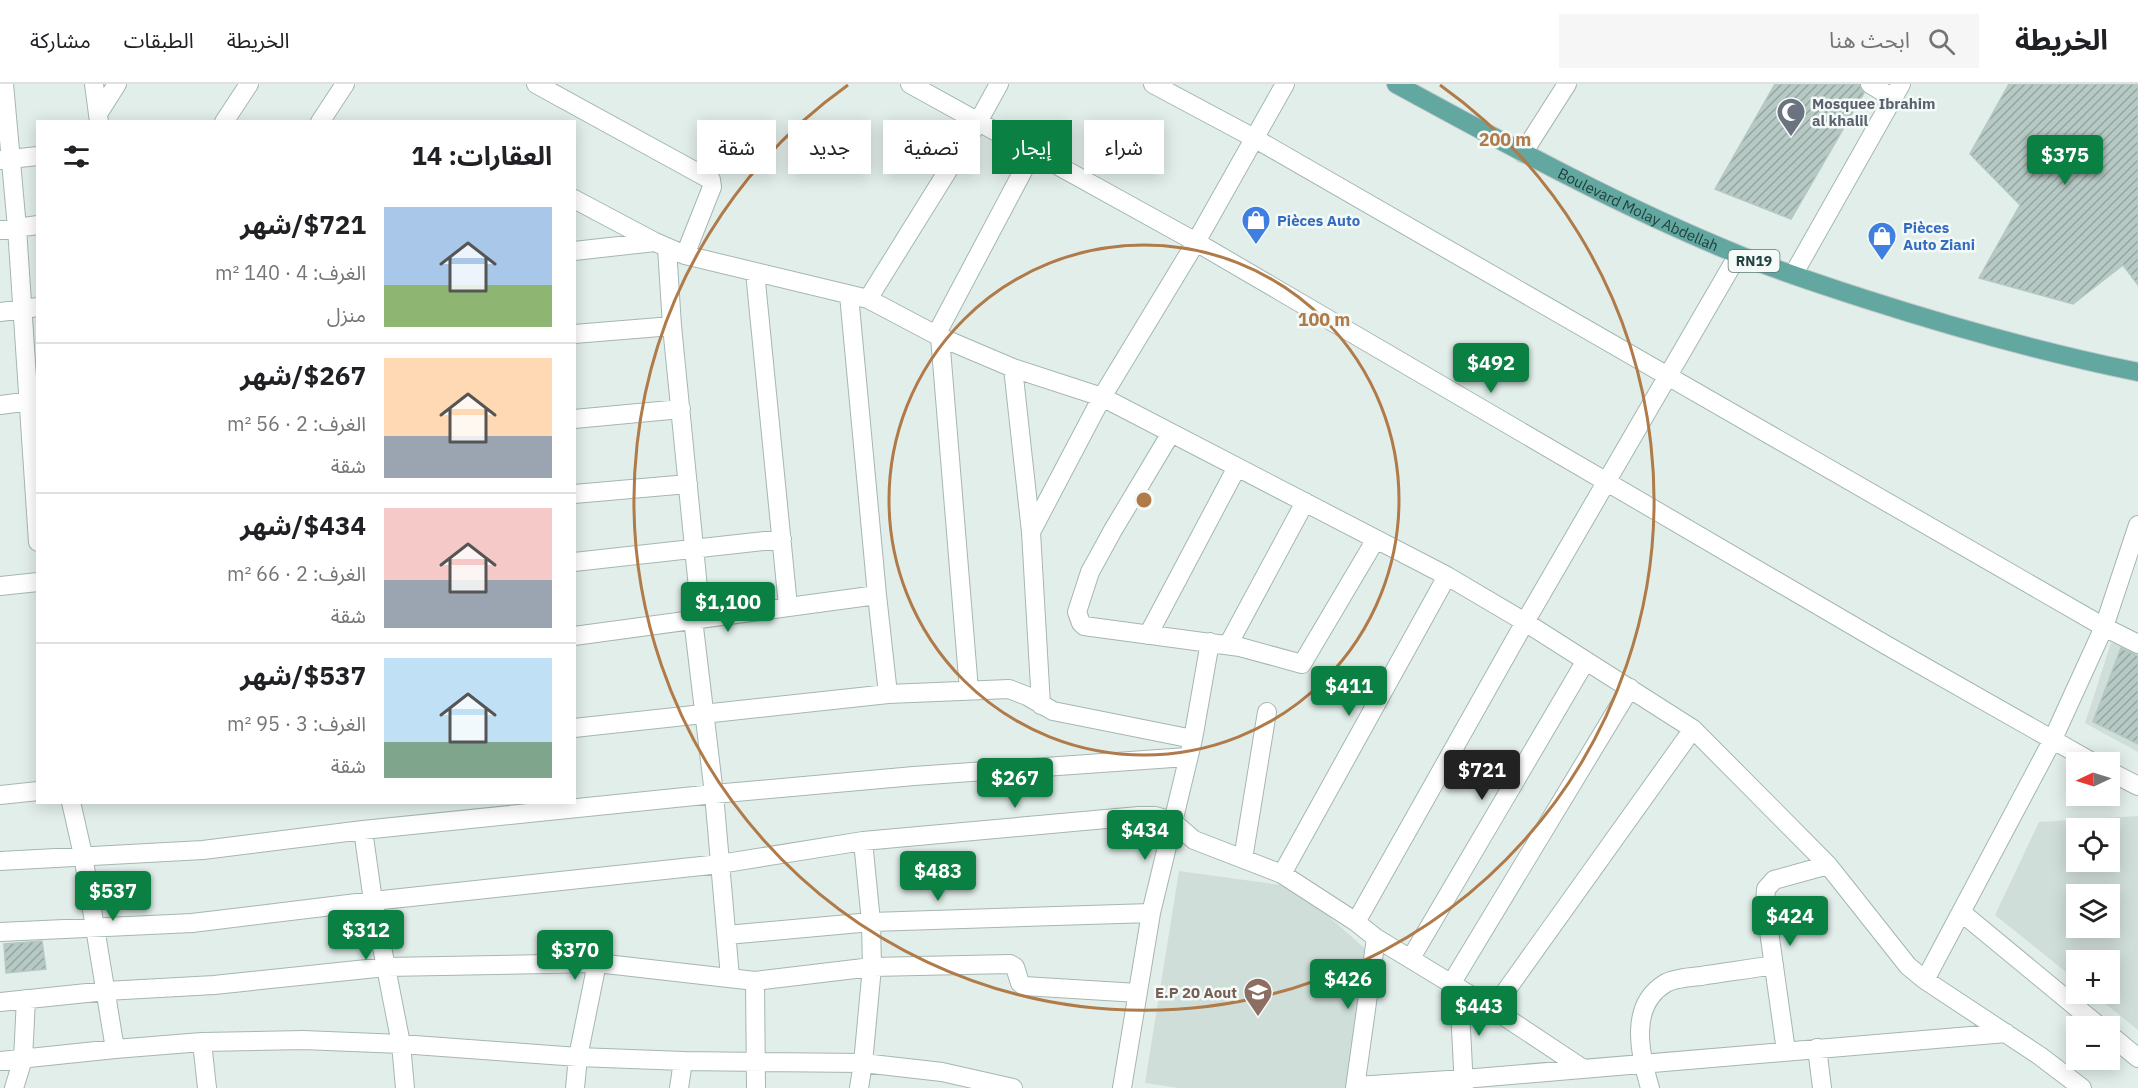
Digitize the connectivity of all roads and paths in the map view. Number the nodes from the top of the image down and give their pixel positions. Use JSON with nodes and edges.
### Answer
{"nodes":[{"id":1,"x":4,"y":84,"type":"edge"},
{"id":2,"x":94,"y":84,"type":"edge"},
{"id":3,"x":117,"y":84,"type":"edge"},
{"id":4,"x":249,"y":84,"type":"edge"},
{"id":5,"x":345,"y":84,"type":"edge"},
{"id":6,"x":536,"y":84,"type":"edge"},
{"id":7,"x":910,"y":84,"type":"edge"},
{"id":8,"x":999,"y":84,"type":"edge"},
{"id":9,"x":1154,"y":84,"type":"edge"},
{"id":10,"x":1285,"y":84,"type":"edge"},
{"id":11,"x":1396,"y":84,"type":"edge"},
{"id":12,"x":1566,"y":84,"type":"edge"},
{"id":13,"x":1870,"y":84,"type":"edge"},
{"id":14,"x":1897,"y":91,"type":"edge"},
{"id":15,"x":98,"y":118,"type":"edge"},
{"id":16,"x":225,"y":120,"type":"edge"},
{"id":17,"x":321,"y":120,"type":"edge"},
{"id":18,"x":974,"y":120,"type":"edge"},
{"id":19,"x":979,"y":120,"type":"edge"},
{"id":20,"x":1254,"y":138,"type":"junction"},
{"id":21,"x":1523,"y":153,"type":"junction"},
{"id":22,"x":36,"y":156,"type":"edge"},
{"id":23,"x":5,"y":160,"type":"edge"},
{"id":24,"x":945,"y":174,"type":"edge"},
{"id":25,"x":1022,"y":174,"type":"edge"},
{"id":26,"x":1072,"y":174,"type":"edge"},
{"id":27,"x":576,"y":200,"type":"edge"},
{"id":28,"x":36,"y":225,"type":"edge"},
{"id":29,"x":8,"y":229,"type":"edge"},
{"id":30,"x":1196,"y":242,"type":"junction"},
{"id":31,"x":661,"y":245,"type":"junction"},
{"id":32,"x":576,"y":251,"type":"edge"},
{"id":33,"x":685,"y":255,"type":"junction"},
{"id":34,"x":1738,"y":255,"type":"junction"},
{"id":35,"x":755,"y":272,"type":"junction"},
{"id":36,"x":1793,"y":275,"type":"junction"},
{"id":37,"x":849,"y":295,"type":"junction"},
{"id":38,"x":867,"y":299,"type":"junction"},
{"id":39,"x":29,"y":308,"type":"edge"},
{"id":40,"x":0,"y":312,"type":"edge"},
{"id":41,"x":672,"y":326,"type":"junction"},
{"id":42,"x":576,"y":334,"type":"edge"},
{"id":43,"x":938,"y":336,"type":"junction"},
{"id":44,"x":1013,"y":368,"type":"junction"},
{"id":45,"x":2138,"y":372,"type":"edge"},
{"id":46,"x":1666,"y":377,"type":"junction"},
{"id":47,"x":1102,"y":397,"type":"junction"},
{"id":48,"x":33,"y":401,"type":"edge"},
{"id":49,"x":0,"y":405,"type":"edge"},
{"id":50,"x":681,"y":409,"type":"junction"},
{"id":51,"x":576,"y":419,"type":"edge"},
{"id":52,"x":1171,"y":433,"type":"junction"},
{"id":53,"x":1237,"y":467,"type":"junction"},
{"id":54,"x":35,"y":478,"type":"edge"},
{"id":55,"x":1607,"y":482,"type":"junction"},
{"id":56,"x":688,"y":484,"type":"junction"},
{"id":57,"x":576,"y":494,"type":"edge"},
{"id":58,"x":36,"y":499,"type":"edge"},
{"id":59,"x":1305,"y":502,"type":"junction"},
{"id":60,"x":2138,"y":525,"type":"edge"},
{"id":61,"x":1031,"y":532,"type":"junction"},
{"id":62,"x":782,"y":539,"type":"junction"},
{"id":63,"x":1376,"y":539,"type":"junction"},
{"id":64,"x":693,"y":550,"type":"junction"},
{"id":65,"x":576,"y":562,"type":"edge"},
{"id":66,"x":1447,"y":576,"type":"junction"},
{"id":67,"x":36,"y":582,"type":"edge"},
{"id":68,"x":0,"y":586,"type":"edge"},
{"id":69,"x":877,"y":595,"type":"junction"},
{"id":70,"x":788,"y":606,"type":"junction"},
{"id":71,"x":697,"y":619,"type":"junction"},
{"id":72,"x":1526,"y":622,"type":"junction"},
{"id":73,"x":2104,"y":627,"type":"junction"},
{"id":74,"x":1148,"y":635,"type":"junction"},
{"id":75,"x":576,"y":636,"type":"edge"},
{"id":76,"x":1219,"y":644,"type":"junction"},
{"id":77,"x":2138,"y":644,"type":"edge"},
{"id":78,"x":1585,"y":662,"type":"junction"},
{"id":79,"x":1630,"y":688,"type":"junction"},
{"id":80,"x":969,"y":690,"type":"junction"},
{"id":81,"x":888,"y":694,"type":"junction"},
{"id":82,"x":1041,"y":705,"type":"junction"},
{"id":83,"x":1267,"y":712,"type":"dead end"},
{"id":84,"x":705,"y":713,"type":"junction"},
{"id":85,"x":576,"y":728,"type":"edge"},
{"id":86,"x":1693,"y":729,"type":"junction"},
{"id":87,"x":1193,"y":739,"type":"junction"},
{"id":88,"x":2052,"y":741,"type":"junction"},
{"id":89,"x":2073,"y":752,"type":"edge"},
{"id":90,"x":1187,"y":757,"type":"junction"},
{"id":91,"x":2120,"y":777,"type":"edge"},
{"id":92,"x":2138,"y":786,"type":"edge"},
{"id":93,"x":36,"y":791,"type":"edge"},
{"id":94,"x":714,"y":794,"type":"junction"},
{"id":95,"x":0,"y":795,"type":"edge"},
{"id":96,"x":71,"y":804,"type":"edge"},
{"id":97,"x":1172,"y":821,"type":"junction"},
{"id":98,"x":363,"y":830,"type":"junction"},
{"id":99,"x":863,"y":841,"type":"junction"},
{"id":100,"x":83,"y":855,"type":"junction"},
{"id":101,"x":1243,"y":859,"type":"junction"},
{"id":102,"x":0,"y":861,"type":"edge"},
{"id":103,"x":720,"y":864,"type":"junction"},
{"id":104,"x":1828,"y":865,"type":"junction"},
{"id":105,"x":1282,"y":874,"type":"junction"},
{"id":106,"x":373,"y":901,"type":"junction"},
{"id":107,"x":1961,"y":912,"type":"junction"},
{"id":108,"x":1151,"y":913,"type":"junction"},
{"id":109,"x":871,"y":922,"type":"junction"},
{"id":110,"x":1356,"y":922,"type":"junction"},
{"id":111,"x":95,"y":927,"type":"junction"},
{"id":112,"x":0,"y":932,"type":"edge"},
{"id":113,"x":727,"y":935,"type":"junction"},
{"id":114,"x":1376,"y":938,"type":"junction"},
{"id":115,"x":1410,"y":958,"type":"junction"},
{"id":116,"x":597,"y":963,"type":"junction"},
{"id":117,"x":1774,"y":965,"type":"junction"},
{"id":118,"x":386,"y":967,"type":"junction"},
{"id":119,"x":872,"y":967,"type":"junction"},
{"id":120,"x":730,"y":977,"type":"junction"},
{"id":121,"x":1925,"y":980,"type":"junction"},
{"id":122,"x":755,"y":981,"type":"junction"},
{"id":123,"x":1455,"y":987,"type":"junction"},
{"id":124,"x":106,"y":991,"type":"junction"},
{"id":125,"x":1138,"y":993,"type":"junction"},
{"id":126,"x":26,"y":999,"type":"junction"},
{"id":127,"x":0,"y":1002,"type":"edge"},
{"id":128,"x":1493,"y":1009,"type":"junction"},
{"id":129,"x":2087,"y":1016,"type":"edge"},
{"id":130,"x":2006,"y":1033,"type":"junction"},
{"id":131,"x":202,"y":1042,"type":"junction"},
{"id":132,"x":2120,"y":1043,"type":"edge"},
{"id":133,"x":401,"y":1044,"type":"junction"},
{"id":134,"x":115,"y":1048,"type":"junction"},
{"id":135,"x":1817,"y":1048,"type":"junction"},
{"id":136,"x":1786,"y":1051,"type":"junction"},
{"id":137,"x":579,"y":1057,"type":"junction"},
{"id":138,"x":2138,"y":1058,"type":"edge"},
{"id":139,"x":23,"y":1059,"type":"junction"},
{"id":140,"x":0,"y":1061,"type":"edge"},
{"id":141,"x":682,"y":1061,"type":"junction"},
{"id":142,"x":755,"y":1061,"type":"junction"},
{"id":143,"x":863,"y":1063,"type":"junction"},
{"id":144,"x":1642,"y":1063,"type":"junction"},
{"id":145,"x":1582,"y":1068,"type":"junction"},
{"id":146,"x":941,"y":1080,"type":"edge"},
{"id":147,"x":1464,"y":1083,"type":"edge"},
{"id":148,"x":1355,"y":1087,"type":"edge"},
{"id":149,"x":14,"y":1088,"type":"edge"},
{"id":150,"x":207,"y":1088,"type":"edge"},
{"id":151,"x":405,"y":1088,"type":"edge"},
{"id":152,"x":575,"y":1088,"type":"edge"},
{"id":153,"x":679,"y":1088,"type":"edge"},
{"id":154,"x":756,"y":1088,"type":"edge"},
{"id":155,"x":859,"y":1088,"type":"edge"},
{"id":156,"x":1013,"y":1088,"type":"edge"},
{"id":157,"x":1122,"y":1088,"type":"edge"},
{"id":158,"x":1650,"y":1088,"type":"edge"},
{"id":159,"x":1822,"y":1088,"type":"edge"},
{"id":160,"x":2082,"y":1088,"type":"edge"}],
"edges":[{"from":1,"to":23,"type":"street"},
{"from":2,"to":15,"type":"street"},
{"from":3,"to":15,"type":"street"},
{"from":4,"to":16,"type":"street"},
{"from":5,"to":17,"type":"street"},
{"from":6,"to":33,"type":"street"},
{"from":7,"to":18,"type":"street"},
{"from":8,"to":19,"type":"street"},
{"from":9,"to":20,"type":"street"},
{"from":10,"to":20,"type":"street"},
{"from":11,"to":21,"type":"main road","name":"Boulevard Molay Abdellah","number":"RN19"},
{"from":12,"to":21,"type":"street"},
{"from":13,"to":14,"type":"street"},
{"from":14,"to":36,"type":"street"},
{"from":20,"to":30,"type":"street"},
{"from":20,"to":46,"type":"street"},
{"from":21,"to":34,"type":"main road","name":"Boulevard Molay Abdellah","number":"RN19"},
{"from":22,"to":23,"type":"street"},
{"from":23,"to":29,"type":"street"},
{"from":24,"to":38,"type":"street"},
{"from":25,"to":43,"type":"street"},
{"from":26,"to":30,"type":"street"},
{"from":27,"to":31,"type":"street"},
{"from":28,"to":29,"type":"street"},
{"from":29,"to":39,"type":"street"},
{"from":30,"to":47,"type":"street"},
{"from":30,"to":55,"type":"street"},
{"from":31,"to":32,"type":"street"},
{"from":31,"to":33,"type":"street"},
{"from":31,"to":41,"type":"street"},
{"from":33,"to":35,"type":"street"},
{"from":34,"to":36,"type":"main road","name":"Boulevard Molay Abdellah","number":"RN19"},
{"from":34,"to":46,"type":"street"},
{"from":35,"to":37,"type":"street"},
{"from":35,"to":62,"type":"street"},
{"from":36,"to":45,"type":"main road","name":"Boulevard Molay Abdellah","number":"RN19"},
{"from":37,"to":38,"type":"street"},
{"from":37,"to":69,"type":"street"},
{"from":38,"to":43,"type":"street"},
{"from":39,"to":40,"type":"street"},
{"from":39,"to":48,"type":"street"},
{"from":41,"to":42,"type":"street"},
{"from":41,"to":50,"type":"street"},
{"from":43,"to":44,"type":"street"},
{"from":43,"to":80,"type":"street"},
{"from":44,"to":47,"type":"street"},
{"from":44,"to":61,"type":"street"},
{"from":46,"to":55,"type":"street"},
{"from":46,"to":73,"type":"street"},
{"from":47,"to":52,"type":"street"},
{"from":47,"to":61,"type":"street"},
{"from":48,"to":49,"type":"street"},
{"from":48,"to":54,"type":"street"},
{"from":50,"to":51,"type":"street"},
{"from":50,"to":56,"type":"street"},
{"from":52,"to":53,"type":"street"},
{"from":52,"to":74,"type":"street"},
{"from":53,"to":59,"type":"street"},
{"from":53,"to":74,"type":"street"},
{"from":54,"to":58,"type":"street"},
{"from":55,"to":72,"type":"street"},
{"from":55,"to":88,"type":"street"},
{"from":56,"to":57,"type":"street"},
{"from":56,"to":64,"type":"street"},
{"from":59,"to":63,"type":"street"},
{"from":59,"to":76,"type":"street"},
{"from":60,"to":73,"type":"street"},
{"from":61,"to":82,"type":"street"},
{"from":62,"to":64,"type":"street"},
{"from":62,"to":70,"type":"street"},
{"from":63,"to":66,"type":"street"},
{"from":63,"to":76,"type":"street"},
{"from":64,"to":65,"type":"street"},
{"from":64,"to":71,"type":"street"},
{"from":66,"to":72,"type":"street"},
{"from":66,"to":105,"type":"street"},
{"from":67,"to":68,"type":"street"},
{"from":69,"to":70,"type":"street"},
{"from":69,"to":81,"type":"street"},
{"from":70,"to":71,"type":"street"},
{"from":71,"to":75,"type":"street"},
{"from":71,"to":84,"type":"street"},
{"from":72,"to":78,"type":"street"},
{"from":72,"to":110,"type":"street"},
{"from":73,"to":77,"type":"street"},
{"from":73,"to":88,"type":"street"},
{"from":74,"to":76,"type":"street"},
{"from":76,"to":87,"type":"street"},
{"from":78,"to":79,"type":"street"},
{"from":78,"to":115,"type":"street"},
{"from":79,"to":86,"type":"street"},
{"from":79,"to":123,"type":"street"},
{"from":80,"to":81,"type":"street"},
{"from":80,"to":82,"type":"street"},
{"from":81,"to":84,"type":"street"},
{"from":82,"to":87,"type":"street"},
{"from":83,"to":101,"type":"street"},
{"from":84,"to":85,"type":"street"},
{"from":84,"to":94,"type":"street"},
{"from":86,"to":104,"type":"street"},
{"from":86,"to":128,"type":"street"},
{"from":87,"to":90,"type":"street"},
{"from":88,"to":89,"type":"street"},
{"from":88,"to":107,"type":"street"},
{"from":90,"to":94,"type":"street"},
{"from":90,"to":97,"type":"street"},
{"from":91,"to":92,"type":"street"},
{"from":93,"to":95,"type":"street"},
{"from":94,"to":98,"type":"street"},
{"from":94,"to":103,"type":"street"},
{"from":96,"to":100,"type":"street"},
{"from":97,"to":99,"type":"street"},
{"from":97,"to":101,"type":"street"},
{"from":97,"to":108,"type":"street"},
{"from":98,"to":100,"type":"street"},
{"from":98,"to":106,"type":"street"},
{"from":99,"to":103,"type":"street"},
{"from":99,"to":109,"type":"street"},
{"from":100,"to":102,"type":"street"},
{"from":100,"to":111,"type":"street"},
{"from":101,"to":105,"type":"street"},
{"from":103,"to":106,"type":"street"},
{"from":103,"to":113,"type":"street"},
{"from":104,"to":117,"type":"street"},
{"from":104,"to":121,"type":"street"},
{"from":105,"to":110,"type":"street"},
{"from":106,"to":111,"type":"street"},
{"from":106,"to":118,"type":"street"},
{"from":107,"to":121,"type":"street"},
{"from":107,"to":129,"type":"street"},
{"from":108,"to":109,"type":"street"},
{"from":108,"to":125,"type":"street"},
{"from":109,"to":113,"type":"street"},
{"from":109,"to":119,"type":"street"},
{"from":110,"to":114,"type":"street"},
{"from":111,"to":112,"type":"street"},
{"from":111,"to":124,"type":"street"},
{"from":113,"to":120,"type":"street"},
{"from":114,"to":115,"type":"street"},
{"from":114,"to":148,"type":"street"},
{"from":115,"to":123,"type":"street"},
{"from":116,"to":118,"type":"street"},
{"from":116,"to":120,"type":"street"},
{"from":116,"to":137,"type":"street"},
{"from":117,"to":136,"type":"street"},
{"from":117,"to":144,"type":"street"},
{"from":118,"to":124,"type":"street"},
{"from":118,"to":133,"type":"street"},
{"from":119,"to":122,"type":"street"},
{"from":119,"to":125,"type":"street"},
{"from":119,"to":143,"type":"street"},
{"from":120,"to":122,"type":"street"},
{"from":121,"to":130,"type":"street"},
{"from":122,"to":142,"type":"street"},
{"from":123,"to":128,"type":"street"},
{"from":123,"to":147,"type":"street"},
{"from":124,"to":126,"type":"street"},
{"from":124,"to":134,"type":"street"},
{"from":125,"to":157,"type":"street"},
{"from":126,"to":127,"type":"street"},
{"from":126,"to":139,"type":"street"},
{"from":128,"to":145,"type":"street"},
{"from":130,"to":135,"type":"street"},
{"from":130,"to":160,"type":"street"},
{"from":131,"to":133,"type":"street"},
{"from":131,"to":134,"type":"street"},
{"from":131,"to":150,"type":"street"},
{"from":132,"to":138,"type":"street"},
{"from":133,"to":137,"type":"street"},
{"from":133,"to":151,"type":"street"},
{"from":134,"to":139,"type":"street"},
{"from":135,"to":136,"type":"street"},
{"from":135,"to":159,"type":"street"},
{"from":136,"to":144,"type":"street"},
{"from":137,"to":141,"type":"street"},
{"from":137,"to":152,"type":"street"},
{"from":139,"to":140,"type":"street"},
{"from":139,"to":149,"type":"street"},
{"from":141,"to":142,"type":"street"},
{"from":141,"to":153,"type":"street"},
{"from":142,"to":143,"type":"street"},
{"from":142,"to":154,"type":"street"},
{"from":143,"to":146,"type":"street"},
{"from":143,"to":155,"type":"street"},
{"from":144,"to":145,"type":"street"},
{"from":144,"to":158,"type":"street"},
{"from":145,"to":147,"type":"street"},
{"from":146,"to":156,"type":"street"},
{"from":147,"to":148,"type":"street"}]}
